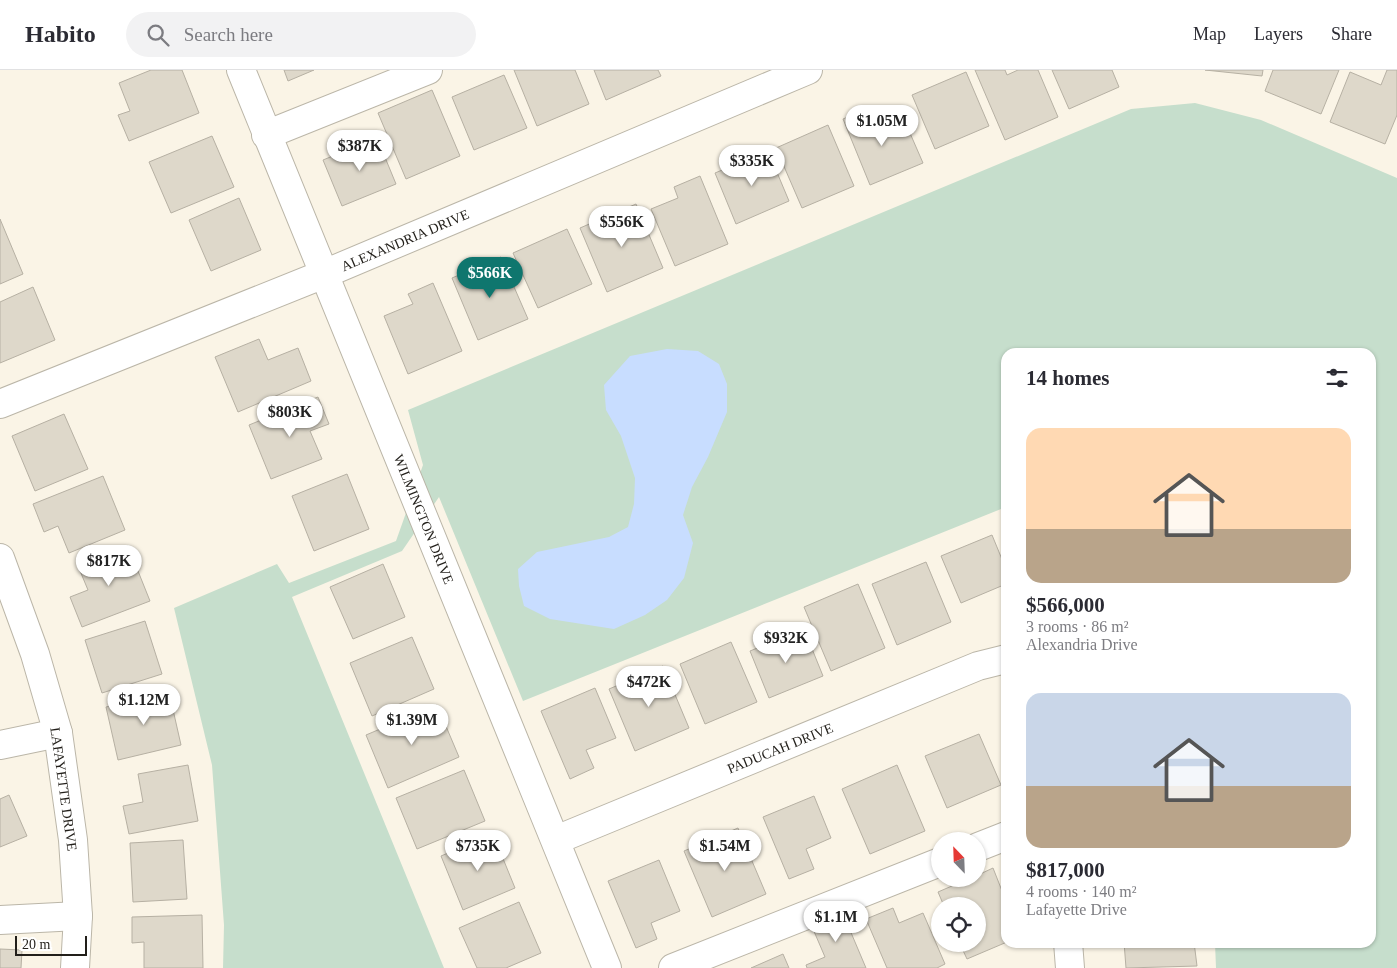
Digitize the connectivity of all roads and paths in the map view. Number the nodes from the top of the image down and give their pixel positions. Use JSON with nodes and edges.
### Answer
{"nodes":[{"id":1,"x":241,"y":70,"type":"edge"},
{"id":2,"x":428,"y":70,"type":"edge"},
{"id":3,"x":808,"y":70,"type":"edge"},
{"id":4,"x":266,"y":135,"type":"junction"},
{"id":5,"x":324,"y":274,"type":"junction"},
{"id":6,"x":0,"y":404,"type":"edge"},
{"id":7,"x":2,"y":567,"type":"edge"},
{"id":8,"x":1001,"y":660,"type":"edge"},
{"id":9,"x":58,"y":733,"type":"junction"},
{"id":10,"x":0,"y":745,"type":"edge"},
{"id":11,"x":1001,"y":838,"type":"edge"},
{"id":12,"x":556,"y":840,"type":"junction"},
{"id":13,"x":986,"y":844,"type":"edge"},
{"id":14,"x":931,"y":866,"type":"edge"},
{"id":15,"x":78,"y":916,"type":"junction"},
{"id":16,"x":0,"y":920,"type":"edge"},
{"id":17,"x":1068,"y":948,"type":"edge"},
{"id":18,"x":75,"y":968,"type":"edge"},
{"id":19,"x":607,"y":968,"type":"edge"},
{"id":20,"x":673,"y":968,"type":"edge"},
{"id":21,"x":1070,"y":968,"type":"edge"}],
"edges":[{"from":1,"to":4,"type":"street","name":"WILMINGTON DRIVE"},
{"from":2,"to":4,"type":"street"},
{"from":3,"to":5,"type":"street","name":"ALEXANDRIA DRIVE"},
{"from":4,"to":5,"type":"street","name":"WILMINGTON DRIVE"},
{"from":5,"to":6,"type":"street","name":"ALEXANDRIA DRIVE"},
{"from":5,"to":12,"type":"street","name":"WILMINGTON DRIVE"},
{"from":7,"to":9,"type":"street","name":"LAFAYETTE DRIVE"},
{"from":8,"to":12,"type":"street","name":"PADUCAH DRIVE"},
{"from":9,"to":10,"type":"street"},
{"from":9,"to":15,"type":"street","name":"LAFAYETTE DRIVE"},
{"from":11,"to":13,"type":"street"},
{"from":12,"to":19,"type":"street","name":"WILMINGTON DRIVE"},
{"from":14,"to":20,"type":"street"},
{"from":15,"to":16,"type":"street"},
{"from":15,"to":18,"type":"street","name":"LAFAYETTE DRIVE"},
{"from":17,"to":21,"type":"street"}]}
